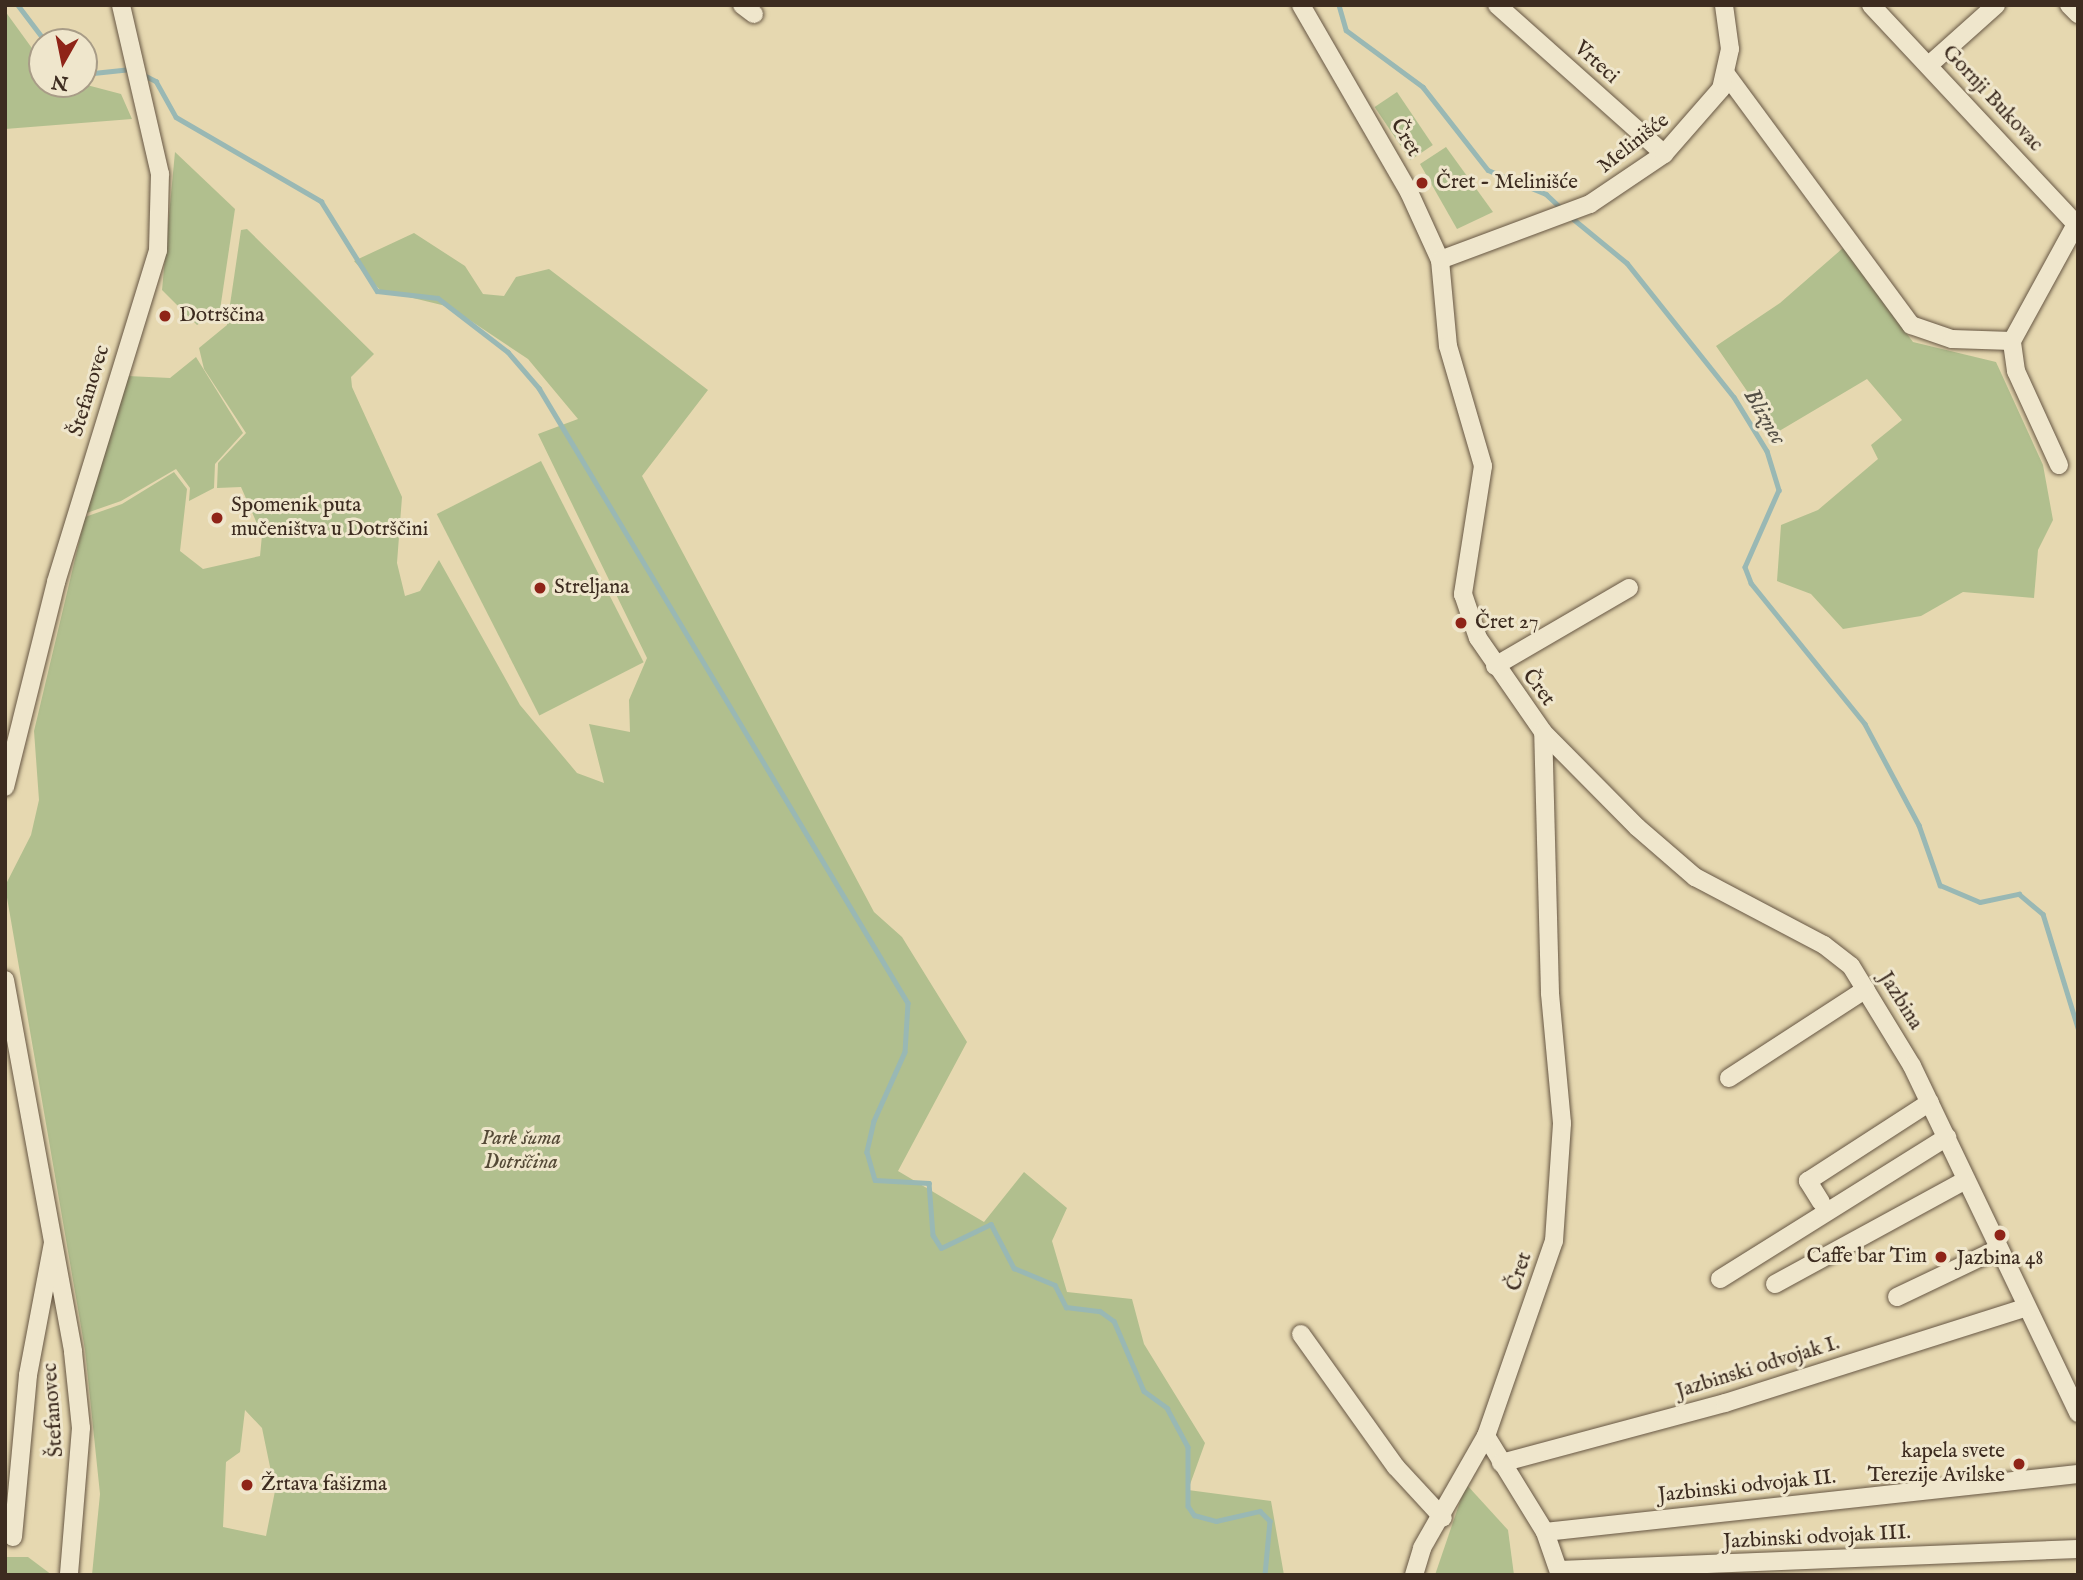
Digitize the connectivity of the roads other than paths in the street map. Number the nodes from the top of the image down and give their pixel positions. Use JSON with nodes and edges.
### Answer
{"nodes":[{"id":1,"x":121,"y":5,"type":"edge"},
{"id":2,"x":1301,"y":5,"type":"edge"},
{"id":3,"x":1497,"y":5,"type":"edge"},
{"id":4,"x":1724,"y":5,"type":"edge"},
{"id":5,"x":1871,"y":5,"type":"edge"},
{"id":6,"x":1996,"y":5,"type":"edge"},
{"id":7,"x":2069,"y":5,"type":"edge"},
{"id":8,"x":2078,"y":13,"type":"edge"},
{"id":9,"x":1929,"y":65,"type":"junction"},
{"id":10,"x":1726,"y":74,"type":"junction"},
{"id":11,"x":1664,"y":154,"type":"junction"},
{"id":12,"x":2077,"y":225,"type":"edge"},
{"id":13,"x":1440,"y":260,"type":"junction"},
{"id":14,"x":2012,"y":341,"type":"junction"},
{"id":15,"x":2059,"y":465,"type":"dead end"},
{"id":16,"x":1629,"y":588,"type":"dead end"},
{"id":17,"x":1495,"y":666,"type":"junction"},
{"id":18,"x":1543,"y":732,"type":"junction"},
{"id":19,"x":5,"y":787,"type":"edge"},
{"id":20,"x":5,"y":980,"type":"edge"},
{"id":21,"x":1866,"y":989,"type":"junction"},
{"id":22,"x":1729,"y":1078,"type":"dead end"},
{"id":23,"x":1930,"y":1102,"type":"junction"},
{"id":24,"x":1947,"y":1137,"type":"junction"},
{"id":25,"x":1966,"y":1180,"type":"junction"},
{"id":26,"x":1821,"y":1202,"type":"dead end"},
{"id":27,"x":53,"y":1242,"type":"junction"},
{"id":28,"x":1998,"y":1249,"type":"junction"},
{"id":29,"x":1720,"y":1279,"type":"dead end"},
{"id":30,"x":1775,"y":1284,"type":"dead end"},
{"id":31,"x":1897,"y":1297,"type":"dead end"},
{"id":32,"x":2025,"y":1308,"type":"junction"},
{"id":33,"x":1301,"y":1334,"type":"dead end"},
{"id":34,"x":2078,"y":1413,"type":"edge"},
{"id":35,"x":1486,"y":1436,"type":"junction"},
{"id":36,"x":1501,"y":1463,"type":"junction"},
{"id":37,"x":2078,"y":1474,"type":"edge"},
{"id":38,"x":1443,"y":1518,"type":"junction"},
{"id":39,"x":1545,"y":1532,"type":"junction"},
{"id":40,"x":13,"y":1537,"type":"dead end"},
{"id":41,"x":2078,"y":1549,"type":"edge"},
{"id":42,"x":1560,"y":1573,"type":"edge"},
{"id":43,"x":69,"y":1575,"type":"edge"},
{"id":44,"x":1414,"y":1575,"type":"edge"}],
"edges":[{"from":1,"to":19,"type":"street","name":"Štefanovec"},
{"from":2,"to":13,"type":"street","name":"Čret"},
{"from":3,"to":11,"type":"street","name":"Vrteci"},
{"from":4,"to":10,"type":"street"},
{"from":5,"to":9,"type":"street","name":"Gornji Bukovac"},
{"from":6,"to":9,"type":"street"},
{"from":7,"to":8,"type":"street"},
{"from":9,"to":12,"type":"street","name":"Gornji Bukovac"},
{"from":10,"to":11,"type":"street","name":"Melinišće"},
{"from":10,"to":14,"type":"street"},
{"from":11,"to":13,"type":"street","name":"Melinišće"},
{"from":12,"to":14,"type":"street"},
{"from":13,"to":17,"type":"street","name":"Čret"},
{"from":14,"to":15,"type":"street"},
{"from":16,"to":17,"type":"street"},
{"from":17,"to":18,"type":"street","name":"Čret"},
{"from":18,"to":21,"type":"street","name":"Jazbina"},
{"from":18,"to":35,"type":"street","name":"Čret"},
{"from":20,"to":27,"type":"street","name":"Štefanovec"},
{"from":21,"to":22,"type":"street"},
{"from":21,"to":23,"type":"street","name":"Jazbina"},
{"from":23,"to":24,"type":"street","name":"Jazbina"},
{"from":23,"to":26,"type":"street"},
{"from":24,"to":25,"type":"street","name":"Jazbina"},
{"from":24,"to":29,"type":"street"},
{"from":25,"to":28,"type":"street","name":"Jazbina"},
{"from":25,"to":30,"type":"street"},
{"from":27,"to":40,"type":"street","name":"Štefanovec"},
{"from":27,"to":43,"type":"street","name":"Štefanovec"},
{"from":28,"to":31,"type":"street"},
{"from":28,"to":32,"type":"street","name":"Jazbina"},
{"from":32,"to":34,"type":"street","name":"Jazbina"},
{"from":32,"to":36,"type":"street","name":"Jazbinski odvojak I."},
{"from":33,"to":38,"type":"street"},
{"from":35,"to":36,"type":"street"},
{"from":35,"to":38,"type":"street","name":"Čret"},
{"from":36,"to":39,"type":"street"},
{"from":37,"to":39,"type":"street","name":"Jazbinski odvojak II."},
{"from":38,"to":44,"type":"street","name":"Čret"},
{"from":39,"to":42,"type":"street"},
{"from":41,"to":42,"type":"street","name":"Jazbinski odvojak III."}]}
